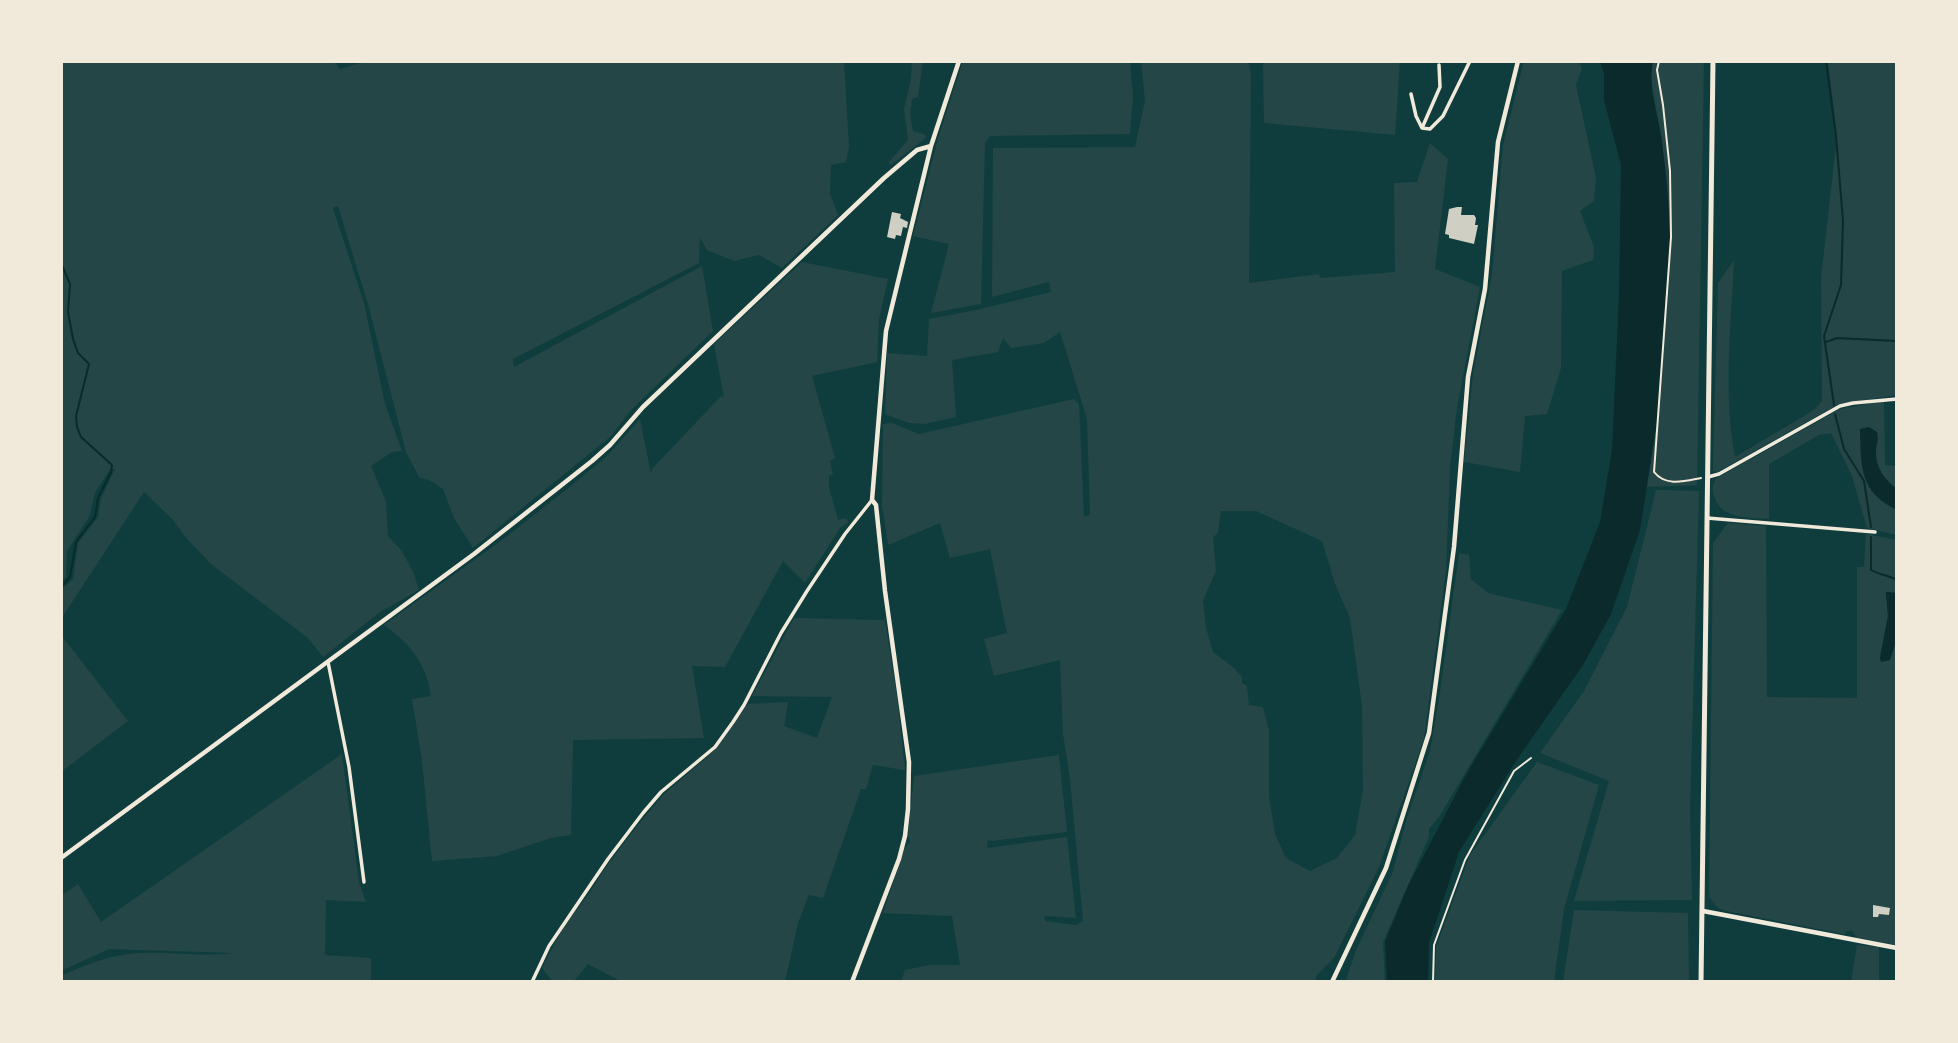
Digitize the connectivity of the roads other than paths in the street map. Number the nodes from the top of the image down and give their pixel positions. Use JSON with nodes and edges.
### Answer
{"nodes":[{"id":1,"x":959,"y":61,"type":"edge"},
{"id":2,"x":1470,"y":61,"type":"edge"},
{"id":3,"x":1518,"y":61,"type":"edge"},
{"id":4,"x":1713,"y":61,"type":"edge"},
{"id":5,"x":1439,"y":65,"type":"dead end"},
{"id":6,"x":1411,"y":94,"type":"dead end"},
{"id":7,"x":1422,"y":128,"type":"junction"},
{"id":8,"x":931,"y":146,"type":"junction"},
{"id":9,"x":1897,"y":398,"type":"edge"},
{"id":10,"x":1708,"y":477,"type":"junction"},
{"id":11,"x":872,"y":500,"type":"junction"},
{"id":12,"x":1707,"y":518,"type":"junction"},
{"id":13,"x":1875,"y":532,"type":"dead end"},
{"id":14,"x":328,"y":662,"type":"junction"},
{"id":15,"x":61,"y":858,"type":"edge"},
{"id":16,"x":364,"y":882,"type":"dead end"},
{"id":17,"x":1703,"y":911,"type":"junction"},
{"id":18,"x":1897,"y":947,"type":"edge"},
{"id":19,"x":532,"y":982,"type":"edge"},
{"id":20,"x":852,"y":982,"type":"edge"},
{"id":21,"x":1332,"y":982,"type":"edge"},
{"id":22,"x":1702,"y":982,"type":"edge"}],
"edges":[{"from":1,"to":8,"type":"street"},
{"from":2,"to":7,"type":"street"},
{"from":3,"to":21,"type":"street"},
{"from":4,"to":10,"type":"highway"},
{"from":5,"to":7,"type":"street"},
{"from":6,"to":7,"type":"street"},
{"from":8,"to":11,"type":"street"},
{"from":8,"to":14,"type":"street"},
{"from":9,"to":10,"type":"street"},
{"from":10,"to":12,"type":"highway"},
{"from":11,"to":19,"type":"street"},
{"from":11,"to":20,"type":"street"},
{"from":12,"to":13,"type":"street"},
{"from":12,"to":17,"type":"highway"},
{"from":14,"to":15,"type":"street"},
{"from":14,"to":16,"type":"street"},
{"from":17,"to":18,"type":"street"},
{"from":17,"to":22,"type":"highway"}]}
